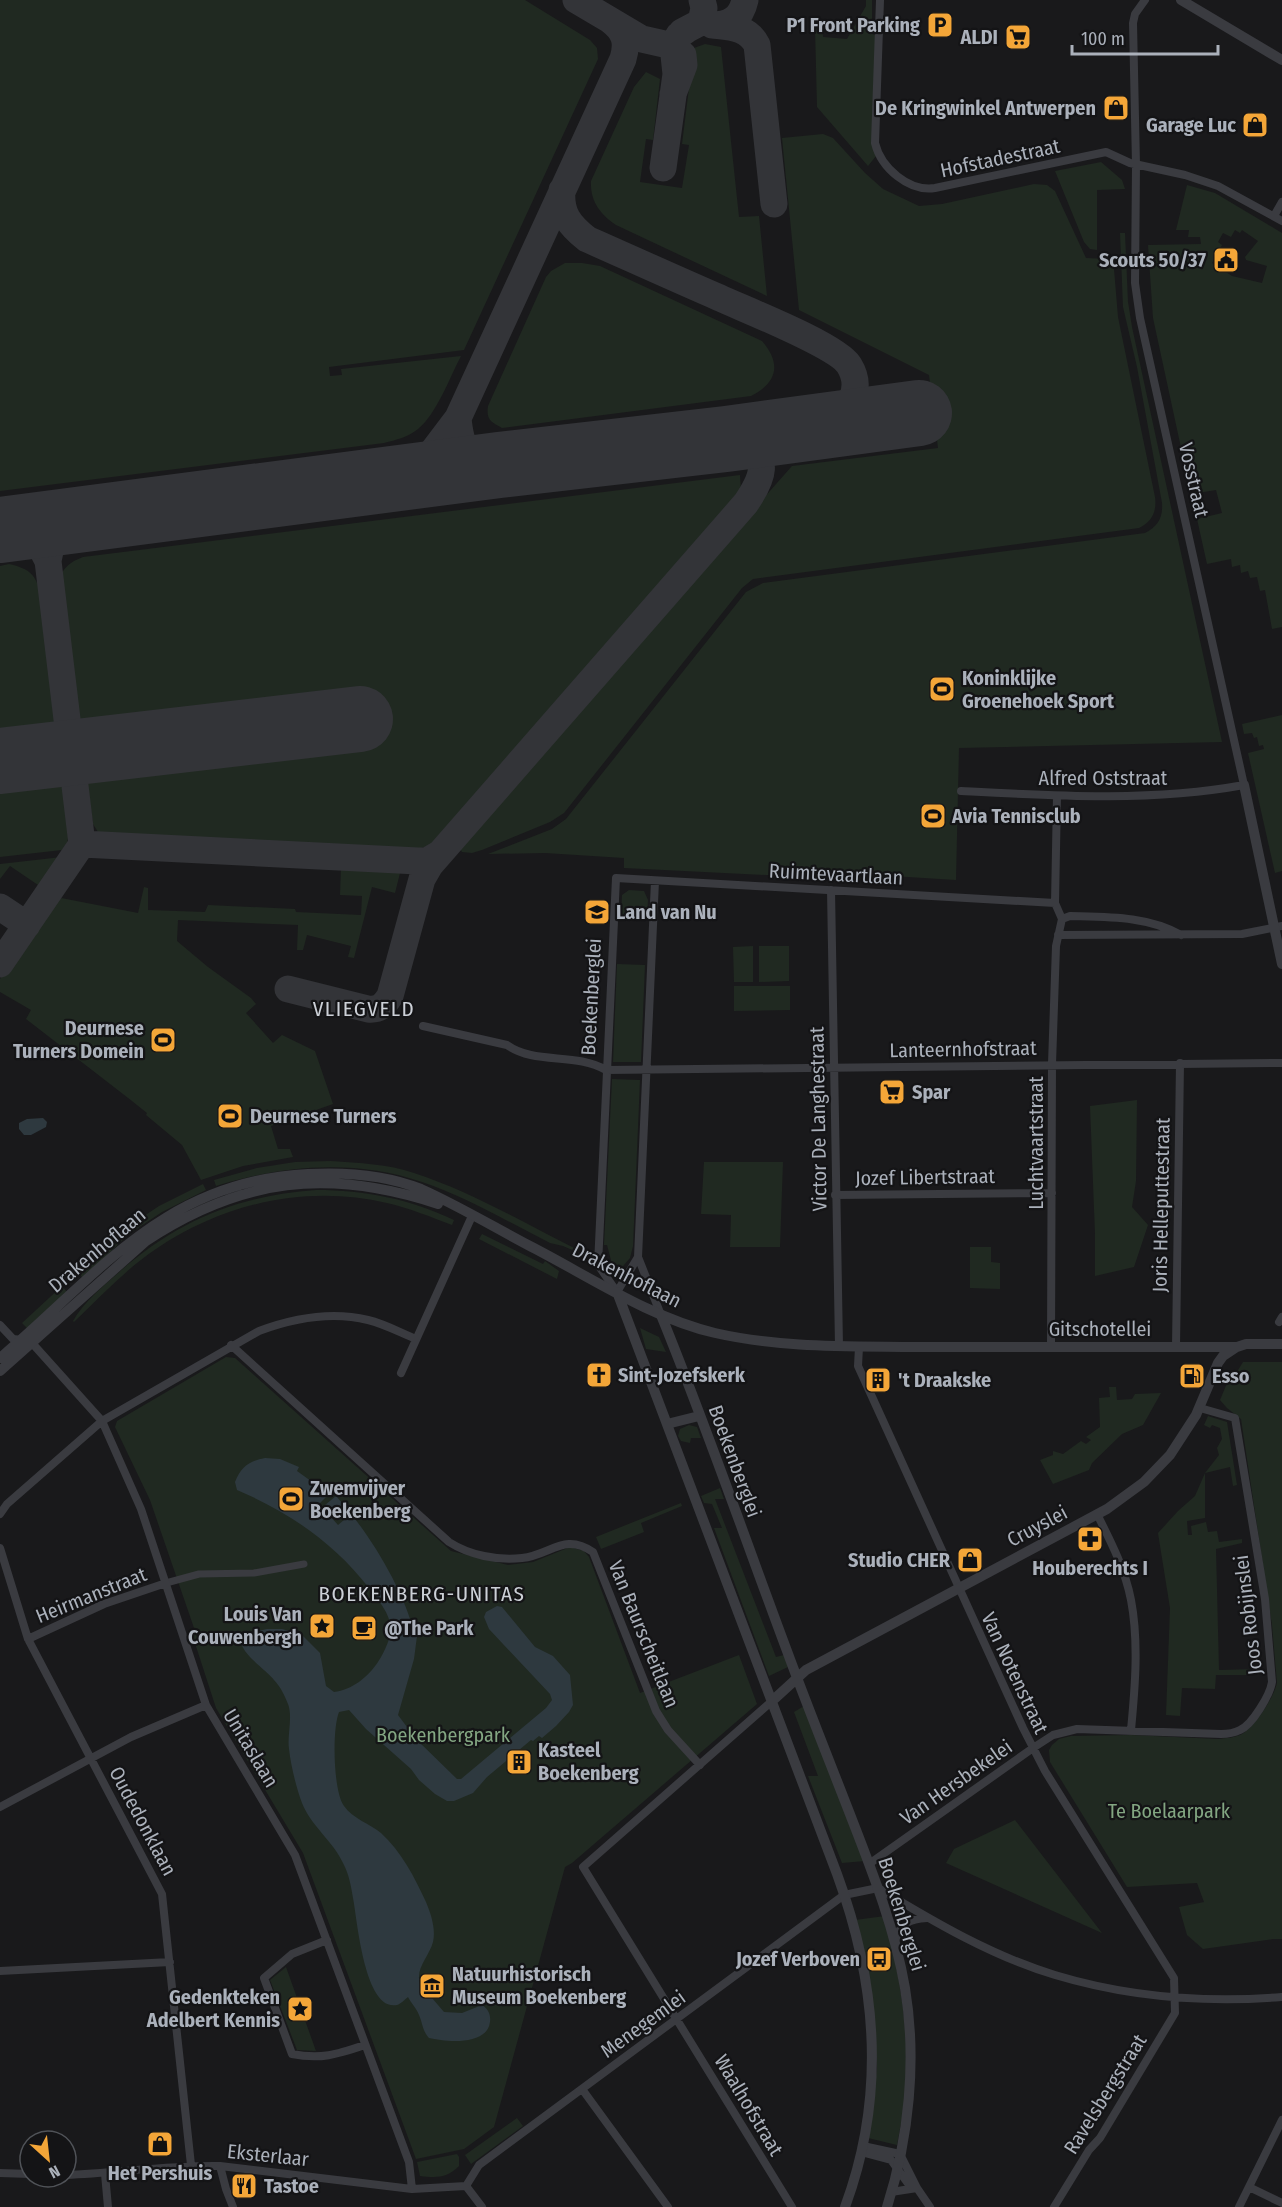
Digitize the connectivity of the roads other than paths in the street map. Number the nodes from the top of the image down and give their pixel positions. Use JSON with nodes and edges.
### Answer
{"nodes":[{"id":1,"x":880,"y":0,"type":"edge"},
{"id":2,"x":1145,"y":0,"type":"edge"},
{"id":3,"x":1181,"y":0,"type":"edge"},
{"id":4,"x":1282,"y":60,"type":"edge"},
{"id":5,"x":1136,"y":165,"type":"junction"},
{"id":6,"x":1282,"y":202,"type":"edge"},
{"id":7,"x":1274,"y":216,"type":"junction"},
{"id":8,"x":1282,"y":221,"type":"edge"},
{"id":9,"x":1244,"y":784,"type":"junction"},
{"id":10,"x":961,"y":791,"type":"dead end"},
{"id":11,"x":1057,"y":796,"type":"junction"},
{"id":12,"x":616,"y":878,"type":"joint"},
{"id":13,"x":655,"y":881,"type":"junction"},
{"id":14,"x":831,"y":890,"type":"junction"},
{"id":15,"x":1055,"y":903,"type":"junction"},
{"id":16,"x":1062,"y":919,"type":"junction"},
{"id":17,"x":1278,"y":927,"type":"edge"},
{"id":18,"x":1058,"y":935,"type":"junction"},
{"id":19,"x":1181,"y":935,"type":"junction"},
{"id":20,"x":1282,"y":964,"type":"edge"},
{"id":21,"x":423,"y":1026,"type":"dead end"},
{"id":22,"x":1180,"y":1063,"type":"junction"},
{"id":23,"x":1282,"y":1063,"type":"edge"},
{"id":24,"x":1053,"y":1064,"type":"junction"},
{"id":25,"x":834,"y":1067,"type":"junction"},
{"id":26,"x":606,"y":1070,"type":"junction"},
{"id":27,"x":645,"y":1071,"type":"junction"},
{"id":28,"x":1052,"y":1192,"type":"junction"},
{"id":29,"x":835,"y":1195,"type":"junction"},
{"id":30,"x":472,"y":1215,"type":"junction"},
{"id":31,"x":638,"y":1257,"type":"junction"},
{"id":32,"x":617,"y":1292,"type":"junction"},
{"id":33,"x":661,"y":1315,"type":"junction"},
{"id":34,"x":0,"y":1325,"type":"edge"},
{"id":35,"x":416,"y":1339,"type":"junction"},
{"id":36,"x":27,"y":1341,"type":"junction"},
{"id":37,"x":1282,"y":1344,"type":"edge"},
{"id":38,"x":231,"y":1345,"type":"junction"},
{"id":39,"x":838,"y":1346,"type":"junction"},
{"id":40,"x":859,"y":1347,"type":"junction"},
{"id":41,"x":918,"y":1347,"type":"joint"},
{"id":42,"x":1051,"y":1347,"type":"junction"},
{"id":43,"x":1176,"y":1347,"type":"junction"},
{"id":44,"x":1237,"y":1347,"type":"junction"},
{"id":45,"x":0,"y":1358,"type":"edge"},
{"id":46,"x":0,"y":1371,"type":"edge"},
{"id":47,"x":401,"y":1373,"type":"dead end"},
{"id":48,"x":1200,"y":1408,"type":"junction"},
{"id":49,"x":699,"y":1416,"type":"junction"},
{"id":50,"x":102,"y":1421,"type":"junction"},
{"id":51,"x":667,"y":1424,"type":"junction"},
{"id":52,"x":0,"y":1514,"type":"edge"},
{"id":53,"x":1097,"y":1514,"type":"junction"},
{"id":54,"x":0,"y":1548,"type":"edge"},
{"id":55,"x":304,"y":1564,"type":"dead end"},
{"id":56,"x":166,"y":1583,"type":"junction"},
{"id":57,"x":958,"y":1589,"type":"junction"},
{"id":58,"x":28,"y":1639,"type":"junction"},
{"id":59,"x":797,"y":1677,"type":"junction"},
{"id":60,"x":771,"y":1702,"type":"junction"},
{"id":61,"x":206,"y":1705,"type":"junction"},
{"id":62,"x":1131,"y":1730,"type":"junction"},
{"id":63,"x":1033,"y":1748,"type":"junction"},
{"id":64,"x":90,"y":1758,"type":"junction"},
{"id":65,"x":700,"y":1765,"type":"junction"},
{"id":66,"x":0,"y":1807,"type":"edge"},
{"id":67,"x":869,"y":1864,"type":"junction"},
{"id":68,"x":878,"y":1888,"type":"junction"},
{"id":69,"x":844,"y":1895,"type":"junction"},
{"id":70,"x":927,"y":1918,"type":"junction"},
{"id":71,"x":327,"y":1940,"type":"junction"},
{"id":72,"x":895,"y":1941,"type":"junction"},
{"id":73,"x":170,"y":1962,"type":"junction"},
{"id":74,"x":0,"y":1971,"type":"edge"},
{"id":75,"x":1174,"y":1997,"type":"junction"},
{"id":76,"x":1282,"y":1997,"type":"edge"},
{"id":77,"x":677,"y":2020,"type":"junction"},
{"id":78,"x":365,"y":2045,"type":"junction"},
{"id":79,"x":582,"y":2089,"type":"junction"},
{"id":80,"x":1282,"y":2120,"type":"edge"},
{"id":81,"x":862,"y":2149,"type":"junction"},
{"id":82,"x":900,"y":2154,"type":"junction"},
{"id":83,"x":192,"y":2165,"type":"junction"},
{"id":84,"x":220,"y":2166,"type":"junction"},
{"id":85,"x":897,"y":2169,"type":"junction"},
{"id":86,"x":0,"y":2173,"type":"edge"},
{"id":87,"x":18,"y":2174,"type":"edge"},
{"id":88,"x":105,"y":2174,"type":"junction"},
{"id":89,"x":78,"y":2175,"type":"edge"},
{"id":90,"x":466,"y":2186,"type":"junction"},
{"id":91,"x":1249,"y":2187,"type":"junction"},
{"id":92,"x":412,"y":2188,"type":"junction"},
{"id":93,"x":916,"y":2188,"type":"junction"},
{"id":94,"x":891,"y":2193,"type":"junction"},
{"id":95,"x":1282,"y":2203,"type":"edge"},
{"id":96,"x":108,"y":2207,"type":"edge"},
{"id":97,"x":233,"y":2207,"type":"edge"},
{"id":98,"x":482,"y":2207,"type":"edge"},
{"id":99,"x":668,"y":2207,"type":"edge"},
{"id":100,"x":792,"y":2207,"type":"edge"},
{"id":101,"x":845,"y":2207,"type":"edge"},
{"id":102,"x":887,"y":2207,"type":"edge"},
{"id":103,"x":930,"y":2207,"type":"edge"},
{"id":104,"x":1054,"y":2207,"type":"edge"},
{"id":105,"x":1239,"y":2207,"type":"edge"}],
"edges":[{"from":1,"to":5,"type":"street","name":"Hofstadestraat"},
{"from":2,"to":5,"type":"street","name":"Vosstraat"},
{"from":3,"to":4,"type":"street"},
{"from":5,"to":7,"type":"street","name":"Hofstadestraat"},
{"from":5,"to":9,"type":"street","name":"Vosstraat"},
{"from":6,"to":7,"type":"street"},
{"from":7,"to":8,"type":"street","name":"Hofstadestraat"},
{"from":9,"to":11,"type":"street","name":"Alfred Oststraat"},
{"from":9,"to":17,"type":"street","name":"Vosstraat"},
{"from":10,"to":11,"type":"street","name":"Alfred Oststraat"},
{"from":11,"to":15,"type":"street"},
{"from":12,"to":13,"type":"street","name":"Ruimtevaartlaan"},
{"from":12,"to":26,"type":"street","name":"Boekenberglei"},
{"from":13,"to":14,"type":"street","name":"Ruimtevaartlaan"},
{"from":13,"to":27,"type":"street","name":"Boekenberglei"},
{"from":14,"to":15,"type":"street","name":"Ruimtevaartlaan"},
{"from":14,"to":25,"type":"street","name":"Victor De Langhestraat"},
{"from":15,"to":16,"type":"street"},
{"from":16,"to":18,"type":"street","name":"Luchtvaartstraat"},
{"from":16,"to":19,"type":"street"},
{"from":17,"to":19,"type":"street"},
{"from":17,"to":20,"type":"street","name":"Vosstraat"},
{"from":18,"to":19,"type":"street"},
{"from":18,"to":24,"type":"street","name":"Luchtvaartstraat"},
{"from":21,"to":26,"type":"street","name":"Lanteernhofstraat"},
{"from":22,"to":23,"type":"street","name":"Lanteernhofstraat"},
{"from":22,"to":24,"type":"street","name":"Lanteernhofstraat"},
{"from":22,"to":43,"type":"street","name":"Joris Helleputtestraat"},
{"from":24,"to":25,"type":"street","name":"Lanteernhofstraat"},
{"from":24,"to":28,"type":"street","name":"Luchtvaartstraat"},
{"from":25,"to":27,"type":"street","name":"Lanteernhofstraat"},
{"from":25,"to":29,"type":"street","name":"Victor De Langhestraat"},
{"from":26,"to":27,"type":"street","name":"Lanteernhofstraat"},
{"from":26,"to":32,"type":"street","name":"Boekenberglei"},
{"from":27,"to":31,"type":"street","name":"Boekenberglei"},
{"from":28,"to":29,"type":"street","name":"Jozef Libertstraat"},
{"from":28,"to":42,"type":"street","name":"Luchtvaartstraat"},
{"from":29,"to":39,"type":"street","name":"Victor De Langhestraat"},
{"from":30,"to":32,"type":"street","name":"Drakenhoflaan"},
{"from":30,"to":35,"type":"street"},
{"from":30,"to":36,"type":"street","name":"Drakenhoflaan"},
{"from":31,"to":32,"type":"street","name":"Boekenberglei"},
{"from":31,"to":33,"type":"street","name":"Boekenberglei"},
{"from":32,"to":33,"type":"street","name":"Drakenhoflaan"},
{"from":32,"to":51,"type":"street","name":"Boekenberglei"},
{"from":33,"to":39,"type":"street","name":"Drakenhoflaan"},
{"from":33,"to":49,"type":"street","name":"Boekenberglei"},
{"from":34,"to":36,"type":"street","name":"Unitaslaan"},
{"from":35,"to":38,"type":"street"},
{"from":35,"to":47,"type":"street"},
{"from":36,"to":45,"type":"street","name":"Drakenhoflaan"},
{"from":36,"to":46,"type":"street","name":"Drakenhoflaan"},
{"from":36,"to":50,"type":"street","name":"Unitaslaan"},
{"from":37,"to":44,"type":"street","name":"Gitschotellei"},
{"from":38,"to":50,"type":"street"},
{"from":38,"to":65,"type":"street","name":"Van Baurscheitlaan"},
{"from":39,"to":40,"type":"street","name":"Drakenhoflaan"},
{"from":40,"to":41,"type":"street","name":"Drakenhoflaan"},
{"from":40,"to":57,"type":"street","name":"Van Notenstraat"},
{"from":41,"to":42,"type":"street","name":"Gitschotellei"},
{"from":42,"to":43,"type":"street","name":"Gitschotellei"},
{"from":43,"to":44,"type":"street","name":"Gitschotellei"},
{"from":44,"to":48,"type":"street","name":"Cruyslei"},
{"from":48,"to":53,"type":"street","name":"Cruyslei"},
{"from":48,"to":62,"type":"street","name":"Joos Robijnslei"},
{"from":49,"to":51,"type":"street"},
{"from":49,"to":59,"type":"street","name":"Boekenberglei"},
{"from":50,"to":52,"type":"street"},
{"from":50,"to":56,"type":"street","name":"Unitaslaan"},
{"from":51,"to":60,"type":"street","name":"Boekenberglei"},
{"from":53,"to":57,"type":"street","name":"Cruyslei"},
{"from":53,"to":62,"type":"street"},
{"from":54,"to":58,"type":"street","name":"Oudedonklaan"},
{"from":55,"to":56,"type":"street"},
{"from":56,"to":58,"type":"street","name":"Heirmanstraat"},
{"from":56,"to":61,"type":"street","name":"Unitaslaan"},
{"from":57,"to":59,"type":"street","name":"Cruyslei"},
{"from":57,"to":63,"type":"street","name":"Van Notenstraat"},
{"from":58,"to":64,"type":"street","name":"Oudedonklaan"},
{"from":59,"to":60,"type":"street"},
{"from":59,"to":67,"type":"street","name":"Boekenberglei"},
{"from":60,"to":65,"type":"street"},
{"from":60,"to":69,"type":"street","name":"Boekenberglei"},
{"from":61,"to":64,"type":"street"},
{"from":61,"to":71,"type":"street","name":"Unitaslaan"},
{"from":62,"to":63,"type":"street","name":"Joos Robijnslei"},
{"from":63,"to":67,"type":"street","name":"Van Hersbekelei"},
{"from":63,"to":75,"type":"street","name":"Van Notenstraat"},
{"from":64,"to":66,"type":"street"},
{"from":64,"to":73,"type":"street","name":"Oudedonklaan"},
{"from":65,"to":77,"type":"street","name":"Waalhofstraat"},
{"from":67,"to":68,"type":"street","name":"Boekenberglei"},
{"from":68,"to":69,"type":"street"},
{"from":68,"to":70,"type":"street"},
{"from":68,"to":72,"type":"street","name":"Boekenberglei"},
{"from":69,"to":77,"type":"street","name":"Menegemlei"},
{"from":69,"to":81,"type":"street","name":"Boekenberglei"},
{"from":70,"to":72,"type":"street"},
{"from":70,"to":75,"type":"street"},
{"from":71,"to":78,"type":"street","name":"Unitaslaan"},
{"from":71,"to":78,"type":"street"},
{"from":72,"to":82,"type":"street","name":"Boekenberglei"},
{"from":73,"to":74,"type":"street"},
{"from":73,"to":83,"type":"street","name":"Oudedonklaan"},
{"from":75,"to":76,"type":"street"},
{"from":75,"to":104,"type":"street","name":"Ravelsbergstraat"},
{"from":77,"to":79,"type":"street","name":"Menegemlei"},
{"from":77,"to":100,"type":"street","name":"Waalhofstraat"},
{"from":78,"to":92,"type":"street","name":"Unitaslaan"},
{"from":79,"to":90,"type":"street","name":"Menegemlei"},
{"from":79,"to":99,"type":"street"},
{"from":80,"to":91,"type":"street"},
{"from":81,"to":82,"type":"street"},
{"from":81,"to":85,"type":"street"},
{"from":81,"to":101,"type":"street","name":"Boekenberglei"},
{"from":82,"to":85,"type":"street","name":"Boekenberglei"},
{"from":82,"to":93,"type":"street"},
{"from":83,"to":84,"type":"street","name":"Eksterlaar"},
{"from":83,"to":88,"type":"street","name":"Eksterlaar"},
{"from":84,"to":92,"type":"street","name":"Eksterlaar"},
{"from":84,"to":97,"type":"street"},
{"from":85,"to":93,"type":"street"},
{"from":85,"to":94,"type":"street","name":"Boekenberglei"},
{"from":86,"to":87,"type":"street"},
{"from":88,"to":89,"type":"street","name":"Eksterlaar"},
{"from":88,"to":96,"type":"street"},
{"from":90,"to":92,"type":"street","name":"Eksterlaar"},
{"from":90,"to":98,"type":"street"},
{"from":91,"to":95,"type":"street"},
{"from":91,"to":105,"type":"street"},
{"from":93,"to":94,"type":"street"},
{"from":93,"to":103,"type":"street"},
{"from":94,"to":102,"type":"street","name":"Boekenberglei"}]}
